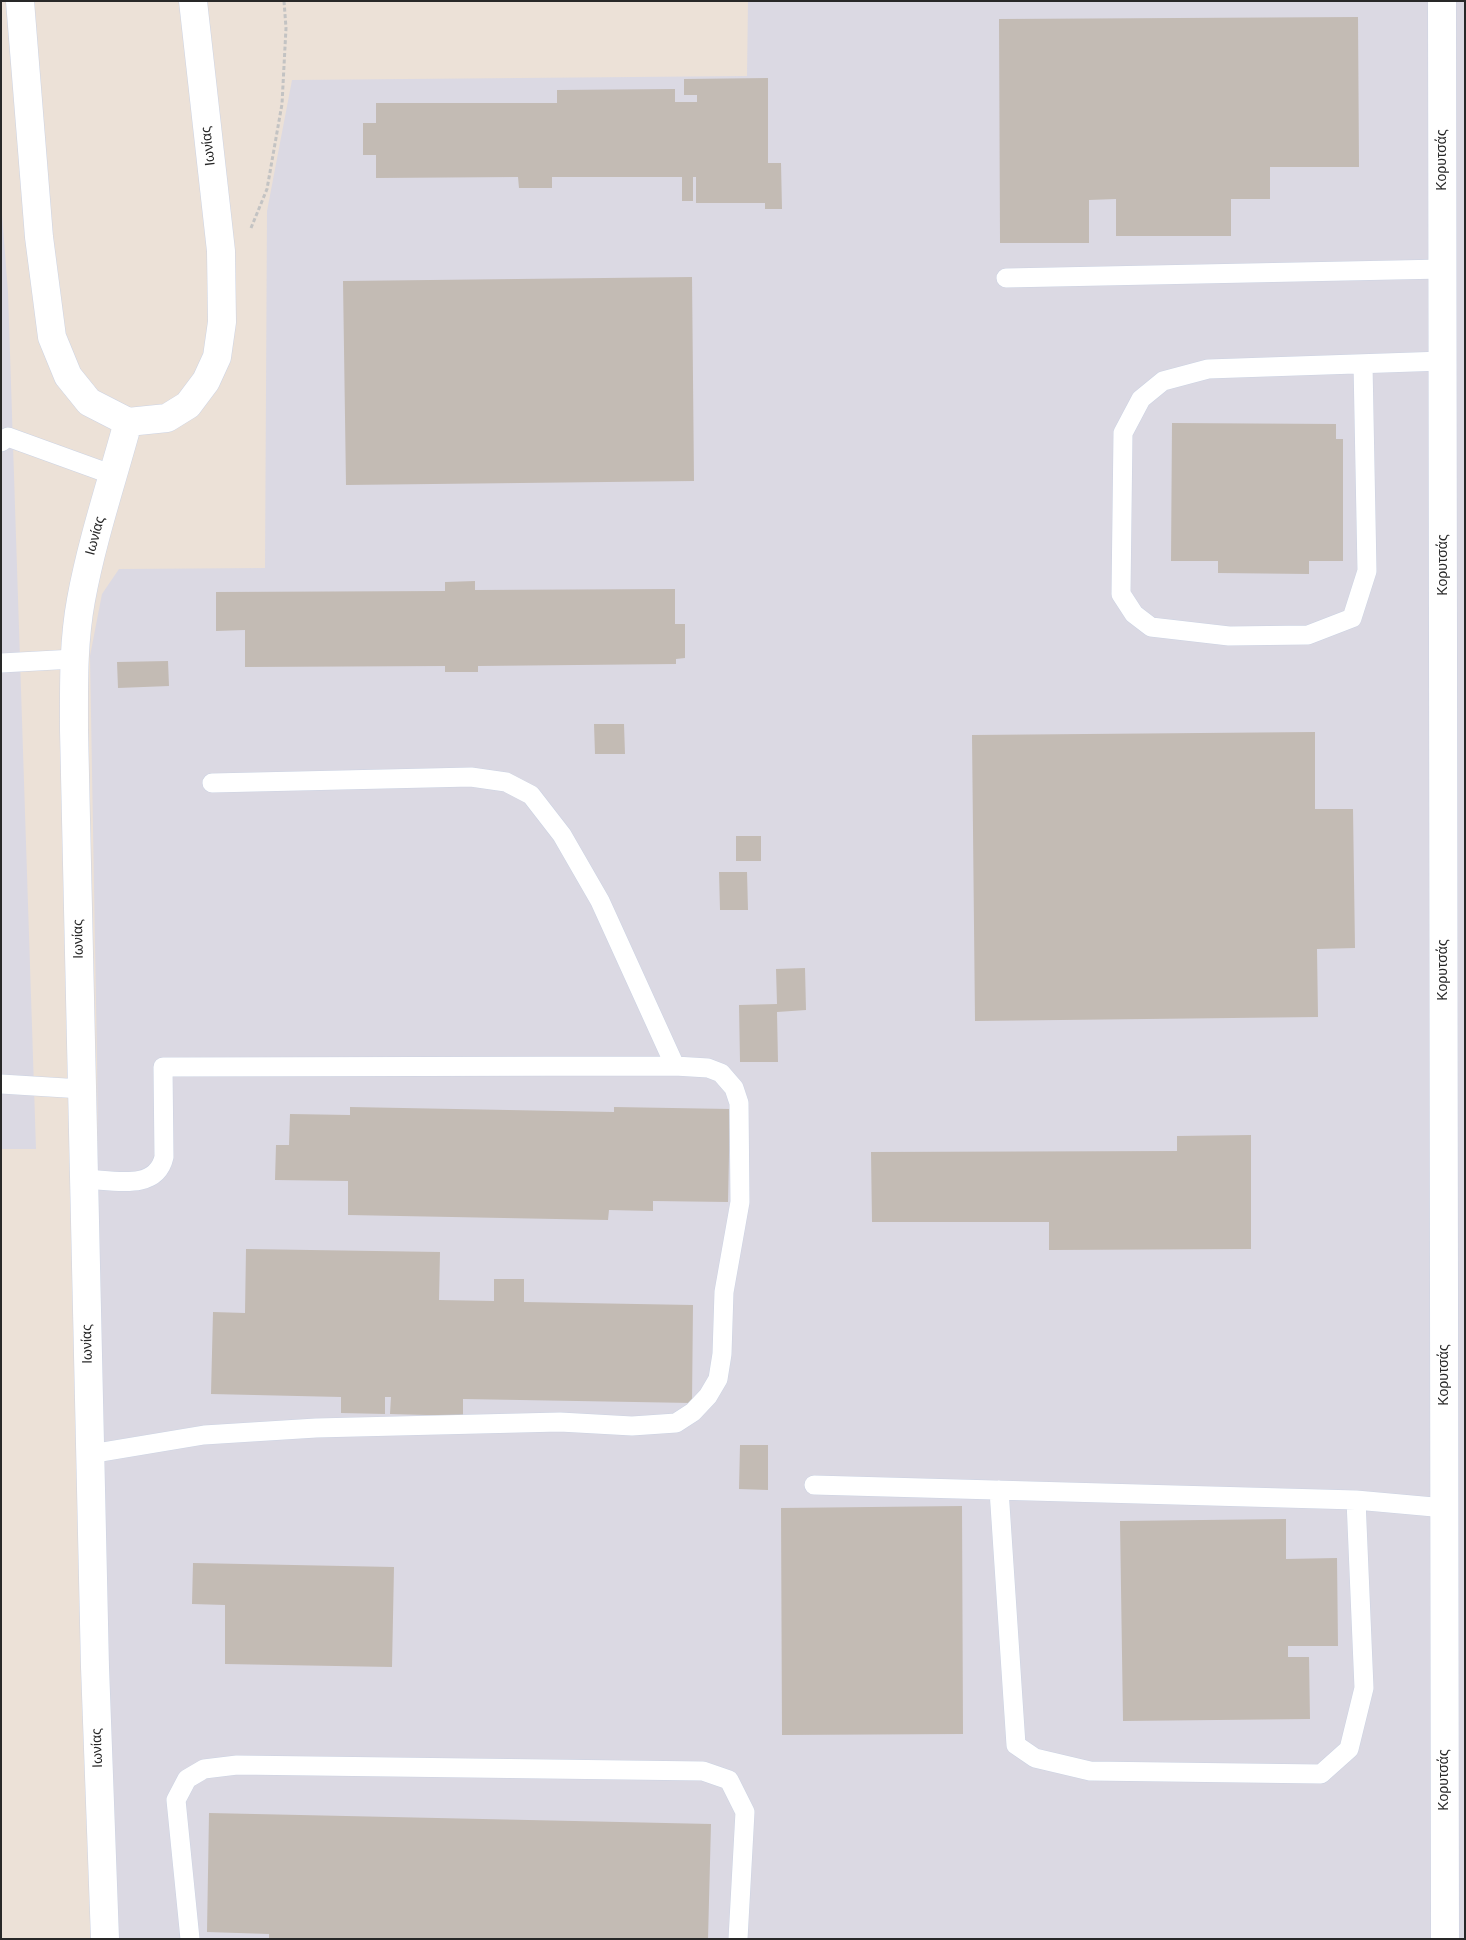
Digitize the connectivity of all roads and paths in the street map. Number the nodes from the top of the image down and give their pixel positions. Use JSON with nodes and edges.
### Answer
{"nodes":[{"id":1,"x":20,"y":1,"type":"edge"},
{"id":2,"x":193,"y":1,"type":"edge"},
{"id":3,"x":284,"y":1,"type":"edge"},
{"id":4,"x":1442,"y":1,"type":"edge"},
{"id":5,"x":250,"y":232,"type":"dead end"},
{"id":6,"x":1443,"y":269,"type":"junction"},
{"id":7,"x":1006,"y":278,"type":"dead end"},
{"id":8,"x":1443,"y":361,"type":"junction"},
{"id":9,"x":1363,"y":364,"type":"junction"},
{"id":10,"x":128,"y":422,"type":"junction"},
{"id":11,"x":1,"y":442,"type":"edge"},
{"id":12,"x":113,"y":475,"type":"junction"},
{"id":13,"x":74,"y":660,"type":"junction"},
{"id":14,"x":1,"y":663,"type":"edge"},
{"id":15,"x":212,"y":783,"type":"dead end"},
{"id":16,"x":675,"y":1066,"type":"junction"},
{"id":17,"x":1,"y":1084,"type":"edge"},
{"id":18,"x":82,"y":1089,"type":"junction"},
{"id":19,"x":84,"y":1179,"type":"junction"},
{"id":20,"x":90,"y":1454,"type":"junction"},
{"id":21,"x":814,"y":1485,"type":"dead end"},
{"id":22,"x":999,"y":1490,"type":"junction"},
{"id":23,"x":1356,"y":1500,"type":"junction"},
{"id":24,"x":1446,"y":1508,"type":"junction"},
{"id":25,"x":105,"y":1939,"type":"edge"},
{"id":26,"x":190,"y":1939,"type":"edge"},
{"id":27,"x":738,"y":1939,"type":"edge"},
{"id":28,"x":1446,"y":1939,"type":"edge"}],
"edges":[{"from":1,"to":10,"type":"street"},
{"from":2,"to":10,"type":"street","name":"Ιωνίας"},
{"from":3,"to":5,"type":"path"},
{"from":4,"to":6,"type":"street","name":"Κορυτσάς"},
{"from":6,"to":7,"type":"lane"},
{"from":6,"to":8,"type":"street","name":"Κορυτσάς"},
{"from":8,"to":9,"type":"lane"},
{"from":8,"to":24,"type":"street","name":"Κορυτσάς"},
{"from":9,"to":9,"type":"lane"},
{"from":10,"to":12,"type":"street","name":"Ιωνίας"},
{"from":11,"to":12,"type":"lane"},
{"from":12,"to":13,"type":"street","name":"Ιωνίας"},
{"from":13,"to":14,"type":"lane"},
{"from":13,"to":18,"type":"street","name":"Ιωνίας"},
{"from":15,"to":16,"type":"lane"},
{"from":16,"to":19,"type":"lane"},
{"from":16,"to":20,"type":"lane"},
{"from":17,"to":18,"type":"lane"},
{"from":18,"to":19,"type":"street","name":"Ιωνίας"},
{"from":19,"to":20,"type":"street","name":"Ιωνίας"},
{"from":20,"to":25,"type":"street","name":"Ιωνίας"},
{"from":21,"to":22,"type":"lane"},
{"from":22,"to":23,"type":"lane"},
{"from":22,"to":23,"type":"lane"},
{"from":23,"to":24,"type":"lane"},
{"from":24,"to":28,"type":"street","name":"Κορυτσάς"},
{"from":26,"to":27,"type":"lane"}]}
